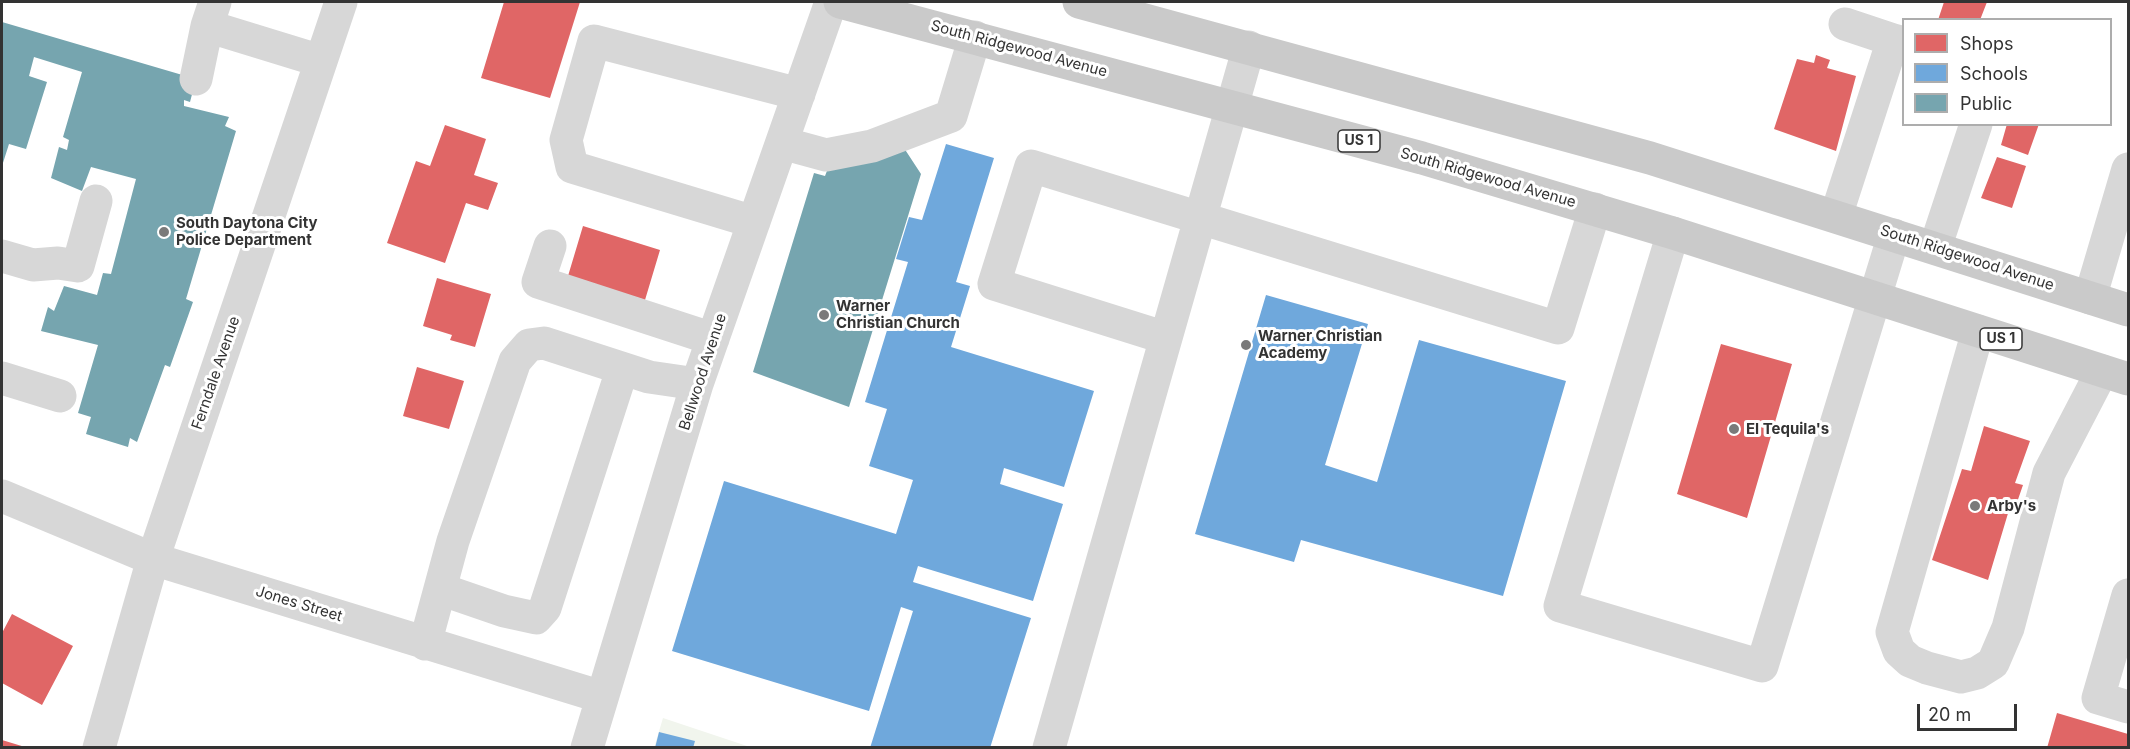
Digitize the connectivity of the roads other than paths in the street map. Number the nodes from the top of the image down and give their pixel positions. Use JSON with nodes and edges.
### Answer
{"nodes":[{"id":1,"x":341,"y":2,"type":"edge"},
{"id":2,"x":831,"y":2,"type":"edge"},
{"id":3,"x":840,"y":2,"type":"edge"},
{"id":4,"x":1078,"y":2,"type":"edge"},
{"id":5,"x":1142,"y":10,"type":"edge"},
{"id":6,"x":211,"y":14,"type":"edge"},
{"id":7,"x":1845,"y":24,"type":"dead end"},
{"id":8,"x":975,"y":37,"type":"junction"},
{"id":9,"x":1898,"y":42,"type":"edge"},
{"id":10,"x":1249,"y":47,"type":"junction"},
{"id":11,"x":321,"y":61,"type":"junction"},
{"id":12,"x":196,"y":79,"type":"dead end"},
{"id":13,"x":799,"y":94,"type":"junction"},
{"id":14,"x":1233,"y":107,"type":"junction"},
{"id":15,"x":1975,"y":126,"type":"edge"},
{"id":16,"x":782,"y":142,"type":"junction"},
{"id":17,"x":2128,"y":169,"type":"edge"},
{"id":18,"x":96,"y":201,"type":"dead end"},
{"id":19,"x":1595,"y":210,"type":"junction"},
{"id":20,"x":1836,"y":216,"type":"junction"},
{"id":21,"x":1201,"y":218,"type":"junction"},
{"id":22,"x":754,"y":222,"type":"junction"},
{"id":23,"x":1673,"y":233,"type":"junction"},
{"id":24,"x":1894,"y":235,"type":"junction"},
{"id":25,"x":550,"y":246,"type":"dead end"},
{"id":26,"x":1935,"y":248,"type":"junction"},
{"id":27,"x":2,"y":256,"type":"edge"},
{"id":28,"x":1874,"y":298,"type":"junction"},
{"id":29,"x":2090,"y":298,"type":"junction"},
{"id":30,"x":2128,"y":310,"type":"edge"},
{"id":31,"x":1978,"y":331,"type":"junction"},
{"id":32,"x":1166,"y":338,"type":"junction"},
{"id":33,"x":713,"y":339,"type":"junction"},
{"id":34,"x":622,"y":370,"type":"junction"},
{"id":35,"x":2115,"y":375,"type":"edge"},
{"id":36,"x":2,"y":378,"type":"edge"},
{"id":37,"x":697,"y":384,"type":"junction"},
{"id":38,"x":60,"y":396,"type":"dead end"},
{"id":39,"x":2,"y":496,"type":"edge"},
{"id":40,"x":153,"y":559,"type":"junction"},
{"id":41,"x":440,"y":589,"type":"junction"},
{"id":42,"x":2128,"y":595,"type":"edge"},
{"id":43,"x":425,"y":644,"type":"junction"},
{"id":44,"x":602,"y":697,"type":"junction"},
{"id":45,"x":2128,"y":707,"type":"edge"},
{"id":46,"x":99,"y":747,"type":"edge"},
{"id":47,"x":587,"y":747,"type":"edge"},
{"id":48,"x":1048,"y":747,"type":"edge"}],
"edges":[{"from":1,"to":11,"type":"street","name":"Ferndale Avenue"},
{"from":2,"to":13,"type":"street","name":"Bellwood Avenue"},
{"from":3,"to":8,"type":"main road","name":"South Ridgewood Avenue","number":"US 1"},
{"from":4,"to":5,"type":"main road","name":"South Ridgewood Avenue"},
{"from":5,"to":10,"type":"main road","name":"South Ridgewood Avenue"},
{"from":6,"to":11,"type":"street"},
{"from":6,"to":12,"type":"street"},
{"from":7,"to":9,"type":"street"},
{"from":8,"to":14,"type":"main road","name":"South Ridgewood Avenue","number":"US 1"},
{"from":8,"to":16,"type":"street"},
{"from":9,"to":20,"type":"street"},
{"from":10,"to":14,"type":"street"},
{"from":10,"to":20,"type":"main road","name":"South Ridgewood Avenue"},
{"from":11,"to":40,"type":"street","name":"Ferndale Avenue"},
{"from":13,"to":16,"type":"street","name":"Bellwood Avenue"},
{"from":13,"to":22,"type":"street"},
{"from":14,"to":19,"type":"main road","name":"South Ridgewood Avenue","number":"US 1"},
{"from":14,"to":21,"type":"street"},
{"from":15,"to":26,"type":"street"},
{"from":16,"to":22,"type":"street","name":"Bellwood Avenue"},
{"from":17,"to":29,"type":"street"},
{"from":18,"to":27,"type":"street"},
{"from":19,"to":21,"type":"street"},
{"from":19,"to":23,"type":"main road","name":"South Ridgewood Avenue","number":"US 1"},
{"from":20,"to":24,"type":"main road","name":"South Ridgewood Avenue"},
{"from":21,"to":32,"type":"street"},
{"from":21,"to":32,"type":"street"},
{"from":22,"to":33,"type":"street","name":"Bellwood Avenue"},
{"from":23,"to":28,"type":"main road","name":"South Ridgewood Avenue","number":"US 1"},
{"from":23,"to":28,"type":"street"},
{"from":24,"to":26,"type":"main road","name":"South Ridgewood Avenue"},
{"from":24,"to":28,"type":"street"},
{"from":25,"to":33,"type":"street"},
{"from":26,"to":29,"type":"main road","name":"South Ridgewood Avenue"},
{"from":28,"to":31,"type":"main road","name":"South Ridgewood Avenue","number":"US 1"},
{"from":29,"to":30,"type":"main road","name":"South Ridgewood Avenue"},
{"from":31,"to":35,"type":"main road","name":"South Ridgewood Avenue","number":"US 1"},
{"from":31,"to":35,"type":"street"},
{"from":32,"to":48,"type":"street"},
{"from":33,"to":37,"type":"street","name":"Bellwood Avenue"},
{"from":34,"to":37,"type":"street"},
{"from":34,"to":41,"type":"street"},
{"from":34,"to":41,"type":"street"},
{"from":36,"to":38,"type":"street"},
{"from":37,"to":44,"type":"street","name":"Bellwood Avenue"},
{"from":39,"to":40,"type":"street","name":"Jones Street"},
{"from":40,"to":43,"type":"street","name":"Jones Street"},
{"from":40,"to":46,"type":"street","name":"Ferndale Avenue"},
{"from":41,"to":43,"type":"street"},
{"from":42,"to":45,"type":"street"},
{"from":43,"to":44,"type":"street","name":"Jones Street"},
{"from":44,"to":47,"type":"street","name":"Bellwood Avenue"}]}
